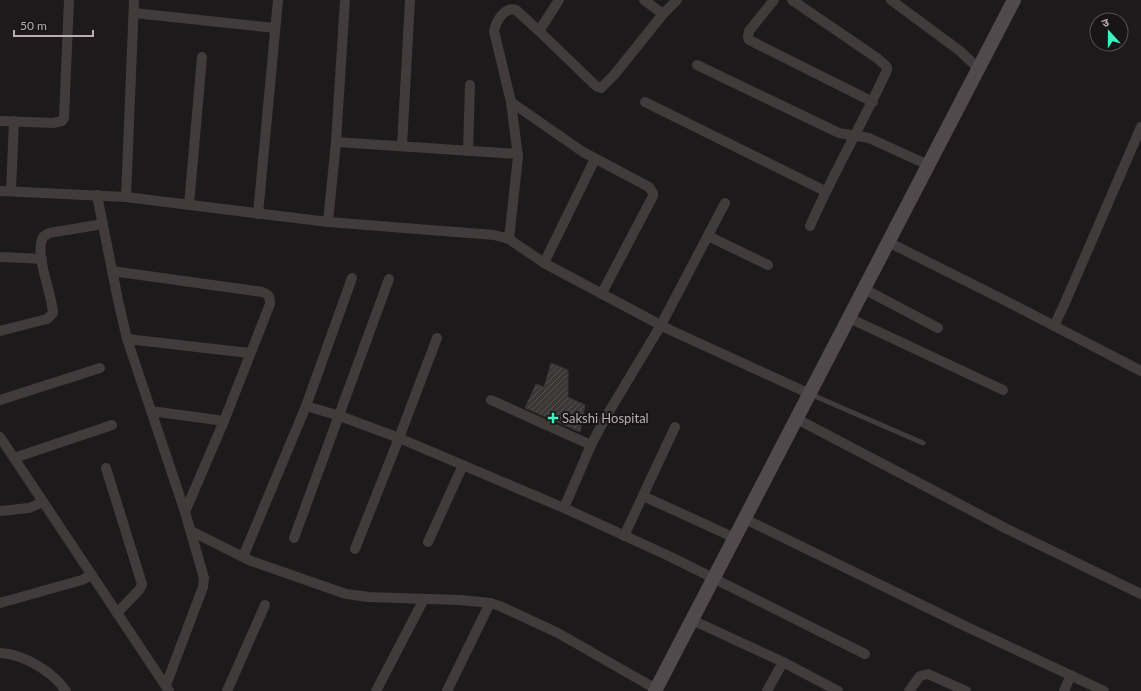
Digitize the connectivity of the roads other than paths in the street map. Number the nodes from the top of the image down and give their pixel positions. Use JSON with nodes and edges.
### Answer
{"nodes":[{"id":1,"x":69,"y":0,"type":"edge"},
{"id":2,"x":134,"y":0,"type":"edge"},
{"id":3,"x":278,"y":0,"type":"edge"},
{"id":4,"x":344,"y":0,"type":"edge"},
{"id":5,"x":410,"y":0,"type":"edge"},
{"id":6,"x":559,"y":0,"type":"edge"},
{"id":7,"x":644,"y":0,"type":"edge"},
{"id":8,"x":677,"y":0,"type":"edge"},
{"id":9,"x":774,"y":0,"type":"edge"},
{"id":10,"x":792,"y":0,"type":"edge"},
{"id":11,"x":891,"y":0,"type":"edge"},
{"id":12,"x":1014,"y":0,"type":"edge"},
{"id":13,"x":134,"y":13,"type":"junction"},
{"id":14,"x":662,"y":14,"type":"junction"},
{"id":15,"x":275,"y":28,"type":"junction"},
{"id":16,"x":539,"y":31,"type":"junction"},
{"id":17,"x":202,"y":57,"type":"dead end"},
{"id":18,"x":697,"y":65,"type":"dead end"},
{"id":19,"x":979,"y":68,"type":"junction"},
{"id":20,"x":470,"y":85,"type":"dead end"},
{"id":21,"x":511,"y":102,"type":"junction"},
{"id":22,"x":644,"y":102,"type":"dead end"},
{"id":23,"x":873,"y":102,"type":"junction"},
{"id":24,"x":0,"y":121,"type":"edge"},
{"id":25,"x":14,"y":121,"type":"junction"},
{"id":26,"x":1141,"y":127,"type":"edge"},
{"id":27,"x":856,"y":135,"type":"junction"},
{"id":28,"x":336,"y":142,"type":"junction"},
{"id":29,"x":402,"y":146,"type":"junction"},
{"id":30,"x":468,"y":151,"type":"junction"},
{"id":31,"x":518,"y":154,"type":"junction"},
{"id":32,"x":595,"y":159,"type":"junction"},
{"id":33,"x":928,"y":165,"type":"junction"},
{"id":34,"x":0,"y":191,"type":"edge"},
{"id":35,"x":12,"y":191,"type":"junction"},
{"id":36,"x":825,"y":191,"type":"junction"},
{"id":37,"x":97,"y":195,"type":"junction"},
{"id":38,"x":126,"y":197,"type":"junction"},
{"id":39,"x":725,"y":203,"type":"dead end"},
{"id":40,"x":189,"y":205,"type":"junction"},
{"id":41,"x":258,"y":214,"type":"junction"},
{"id":42,"x":328,"y":222,"type":"junction"},
{"id":43,"x":103,"y":224,"type":"junction"},
{"id":44,"x":810,"y":226,"type":"dead end"},
{"id":45,"x":708,"y":236,"type":"junction"},
{"id":46,"x":509,"y":239,"type":"junction"},
{"id":47,"x":888,"y":242,"type":"junction"},
{"id":48,"x":0,"y":257,"type":"edge"},
{"id":49,"x":42,"y":258,"type":"junction"},
{"id":50,"x":544,"y":263,"type":"junction"},
{"id":51,"x":768,"y":265,"type":"dead end"},
{"id":52,"x":112,"y":271,"type":"junction"},
{"id":53,"x":352,"y":278,"type":"dead end"},
{"id":54,"x":390,"y":279,"type":"dead end"},
{"id":55,"x":864,"y":289,"type":"junction"},
{"id":56,"x":602,"y":293,"type":"junction"},
{"id":57,"x":849,"y":318,"type":"junction"},
{"id":58,"x":661,"y":325,"type":"junction"},
{"id":59,"x":1054,"y":326,"type":"junction"},
{"id":60,"x":938,"y":328,"type":"dead end"},
{"id":61,"x":0,"y":331,"type":"edge"},
{"id":62,"x":127,"y":338,"type":"junction"},
{"id":63,"x":437,"y":338,"type":"dead end"},
{"id":64,"x":249,"y":353,"type":"junction"},
{"id":65,"x":100,"y":368,"type":"dead end"},
{"id":66,"x":1141,"y":371,"type":"edge"},
{"id":67,"x":1003,"y":390,"type":"dead end"},
{"id":68,"x":810,"y":394,"type":"junction"},
{"id":69,"x":0,"y":400,"type":"edge"},
{"id":70,"x":491,"y":400,"type":"dead end"},
{"id":71,"x":306,"y":406,"type":"junction"},
{"id":72,"x":151,"y":411,"type":"junction"},
{"id":73,"x":340,"y":416,"type":"junction"},
{"id":74,"x":797,"y":419,"type":"junction"},
{"id":75,"x":224,"y":421,"type":"junction"},
{"id":76,"x":112,"y":426,"type":"dead end"},
{"id":77,"x":675,"y":427,"type":"dead end"},
{"id":78,"x":0,"y":437,"type":"edge"},
{"id":79,"x":399,"y":438,"type":"junction"},
{"id":80,"x":924,"y":442,"type":"dead end"},
{"id":81,"x":591,"y":445,"type":"junction"},
{"id":82,"x":14,"y":458,"type":"junction"},
{"id":83,"x":463,"y":465,"type":"junction"},
{"id":84,"x":106,"y":468,"type":"dead end"},
{"id":85,"x":644,"y":496,"type":"junction"},
{"id":86,"x":38,"y":505,"type":"junction"},
{"id":87,"x":564,"y":508,"type":"junction"},
{"id":88,"x":0,"y":511,"type":"edge"},
{"id":89,"x":185,"y":512,"type":"junction"},
{"id":90,"x":745,"y":519,"type":"junction"},
{"id":91,"x":191,"y":531,"type":"junction"},
{"id":92,"x":624,"y":536,"type":"junction"},
{"id":93,"x":294,"y":538,"type":"dead end"},
{"id":94,"x":735,"y":538,"type":"junction"},
{"id":95,"x":428,"y":542,"type":"dead end"},
{"id":96,"x":355,"y":549,"type":"dead end"},
{"id":97,"x":243,"y":557,"type":"junction"},
{"id":98,"x":87,"y":578,"type":"junction"},
{"id":99,"x":713,"y":578,"type":"junction"},
{"id":100,"x":1141,"y":594,"type":"edge"},
{"id":101,"x":424,"y":599,"type":"junction"},
{"id":102,"x":0,"y":603,"type":"edge"},
{"id":103,"x":490,"y":603,"type":"junction"},
{"id":104,"x":264,"y":605,"type":"dead end"},
{"id":105,"x":117,"y":613,"type":"junction"},
{"id":106,"x":692,"y":620,"type":"junction"},
{"id":107,"x":0,"y":653,"type":"edge"},
{"id":108,"x":865,"y":654,"type":"dead end"},
{"id":109,"x":783,"y":662,"type":"junction"},
{"id":110,"x":1071,"y":675,"type":"junction"},
{"id":111,"x":168,"y":688,"type":"edge"},
{"id":112,"x":655,"y":690,"type":"edge"},
{"id":113,"x":66,"y":691,"type":"edge"},
{"id":114,"x":227,"y":691,"type":"edge"},
{"id":115,"x":376,"y":691,"type":"edge"},
{"id":116,"x":448,"y":691,"type":"edge"},
{"id":117,"x":767,"y":691,"type":"edge"},
{"id":118,"x":838,"y":691,"type":"edge"},
{"id":119,"x":909,"y":691,"type":"edge"},
{"id":120,"x":966,"y":691,"type":"edge"},
{"id":121,"x":1064,"y":691,"type":"edge"},
{"id":122,"x":1104,"y":691,"type":"edge"}],
"edges":[{"from":1,"to":25,"type":"street"},
{"from":2,"to":13,"type":"street"},
{"from":3,"to":15,"type":"street"},
{"from":4,"to":28,"type":"street"},
{"from":5,"to":29,"type":"street"},
{"from":6,"to":16,"type":"street"},
{"from":7,"to":14,"type":"street"},
{"from":8,"to":14,"type":"street"},
{"from":9,"to":23,"type":"street"},
{"from":10,"to":23,"type":"street"},
{"from":11,"to":19,"type":"street"},
{"from":12,"to":19,"type":"main road"},
{"from":13,"to":15,"type":"street"},
{"from":13,"to":38,"type":"street"},
{"from":14,"to":16,"type":"street"},
{"from":15,"to":41,"type":"street"},
{"from":16,"to":21,"type":"street"},
{"from":17,"to":40,"type":"street"},
{"from":18,"to":27,"type":"street"},
{"from":19,"to":33,"type":"main road"},
{"from":20,"to":30,"type":"street"},
{"from":21,"to":31,"type":"street"},
{"from":21,"to":32,"type":"street"},
{"from":22,"to":36,"type":"street"},
{"from":23,"to":27,"type":"street"},
{"from":24,"to":25,"type":"street"},
{"from":25,"to":35,"type":"street"},
{"from":26,"to":59,"type":"street"},
{"from":27,"to":33,"type":"street"},
{"from":27,"to":36,"type":"street"},
{"from":28,"to":29,"type":"street"},
{"from":28,"to":42,"type":"street"},
{"from":29,"to":30,"type":"street"},
{"from":30,"to":31,"type":"street"},
{"from":31,"to":46,"type":"street"},
{"from":32,"to":50,"type":"street"},
{"from":32,"to":56,"type":"street"},
{"from":33,"to":47,"type":"main road"},
{"from":34,"to":35,"type":"street"},
{"from":35,"to":37,"type":"street"},
{"from":36,"to":44,"type":"street"},
{"from":37,"to":38,"type":"street"},
{"from":37,"to":43,"type":"street"},
{"from":38,"to":40,"type":"street"},
{"from":39,"to":45,"type":"street"},
{"from":40,"to":41,"type":"street"},
{"from":41,"to":42,"type":"street"},
{"from":42,"to":46,"type":"street"},
{"from":43,"to":49,"type":"street"},
{"from":43,"to":52,"type":"street"},
{"from":45,"to":51,"type":"street"},
{"from":45,"to":58,"type":"street"},
{"from":46,"to":50,"type":"street"},
{"from":47,"to":55,"type":"main road"},
{"from":47,"to":59,"type":"street"},
{"from":48,"to":49,"type":"street"},
{"from":49,"to":61,"type":"street"},
{"from":50,"to":56,"type":"street"},
{"from":52,"to":62,"type":"street"},
{"from":52,"to":64,"type":"street"},
{"from":53,"to":71,"type":"street"},
{"from":54,"to":73,"type":"street"},
{"from":55,"to":57,"type":"main road"},
{"from":55,"to":60,"type":"street"},
{"from":56,"to":58,"type":"street"},
{"from":57,"to":67,"type":"street"},
{"from":57,"to":68,"type":"main road"},
{"from":58,"to":68,"type":"street"},
{"from":58,"to":81,"type":"street"},
{"from":59,"to":66,"type":"street"},
{"from":62,"to":64,"type":"street"},
{"from":62,"to":72,"type":"street"},
{"from":63,"to":79,"type":"street"},
{"from":64,"to":75,"type":"street"},
{"from":65,"to":69,"type":"street"},
{"from":68,"to":74,"type":"main road"},
{"from":68,"to":80,"type":"lane"},
{"from":70,"to":81,"type":"street"},
{"from":71,"to":73,"type":"street"},
{"from":71,"to":97,"type":"street"},
{"from":72,"to":75,"type":"street"},
{"from":72,"to":89,"type":"street"},
{"from":73,"to":79,"type":"street"},
{"from":73,"to":93,"type":"street"},
{"from":74,"to":90,"type":"main road"},
{"from":74,"to":100,"type":"street"},
{"from":75,"to":89,"type":"street"},
{"from":76,"to":82,"type":"street"},
{"from":77,"to":85,"type":"street"},
{"from":78,"to":82,"type":"street"},
{"from":79,"to":83,"type":"street"},
{"from":79,"to":96,"type":"street"},
{"from":81,"to":87,"type":"street"},
{"from":82,"to":86,"type":"street"},
{"from":83,"to":87,"type":"street"},
{"from":83,"to":95,"type":"street"},
{"from":84,"to":105,"type":"street"},
{"from":85,"to":92,"type":"street"},
{"from":85,"to":94,"type":"street"},
{"from":86,"to":88,"type":"street"},
{"from":86,"to":98,"type":"street"},
{"from":87,"to":92,"type":"street"},
{"from":89,"to":91,"type":"street"},
{"from":90,"to":94,"type":"main road"},
{"from":90,"to":110,"type":"street"},
{"from":91,"to":97,"type":"street"},
{"from":91,"to":111,"type":"street"},
{"from":92,"to":99,"type":"street"},
{"from":94,"to":99,"type":"main road"},
{"from":97,"to":101,"type":"street"},
{"from":98,"to":102,"type":"street"},
{"from":98,"to":105,"type":"street"},
{"from":99,"to":106,"type":"main road"},
{"from":99,"to":108,"type":"street"},
{"from":101,"to":103,"type":"street"},
{"from":101,"to":115,"type":"street"},
{"from":103,"to":112,"type":"street"},
{"from":103,"to":116,"type":"street"},
{"from":104,"to":114,"type":"street"},
{"from":105,"to":111,"type":"street"},
{"from":106,"to":109,"type":"street"},
{"from":106,"to":112,"type":"main road"},
{"from":107,"to":113,"type":"street"},
{"from":109,"to":117,"type":"street"},
{"from":109,"to":118,"type":"street"},
{"from":110,"to":121,"type":"street"},
{"from":110,"to":122,"type":"street"},
{"from":119,"to":120,"type":"street"}]}
